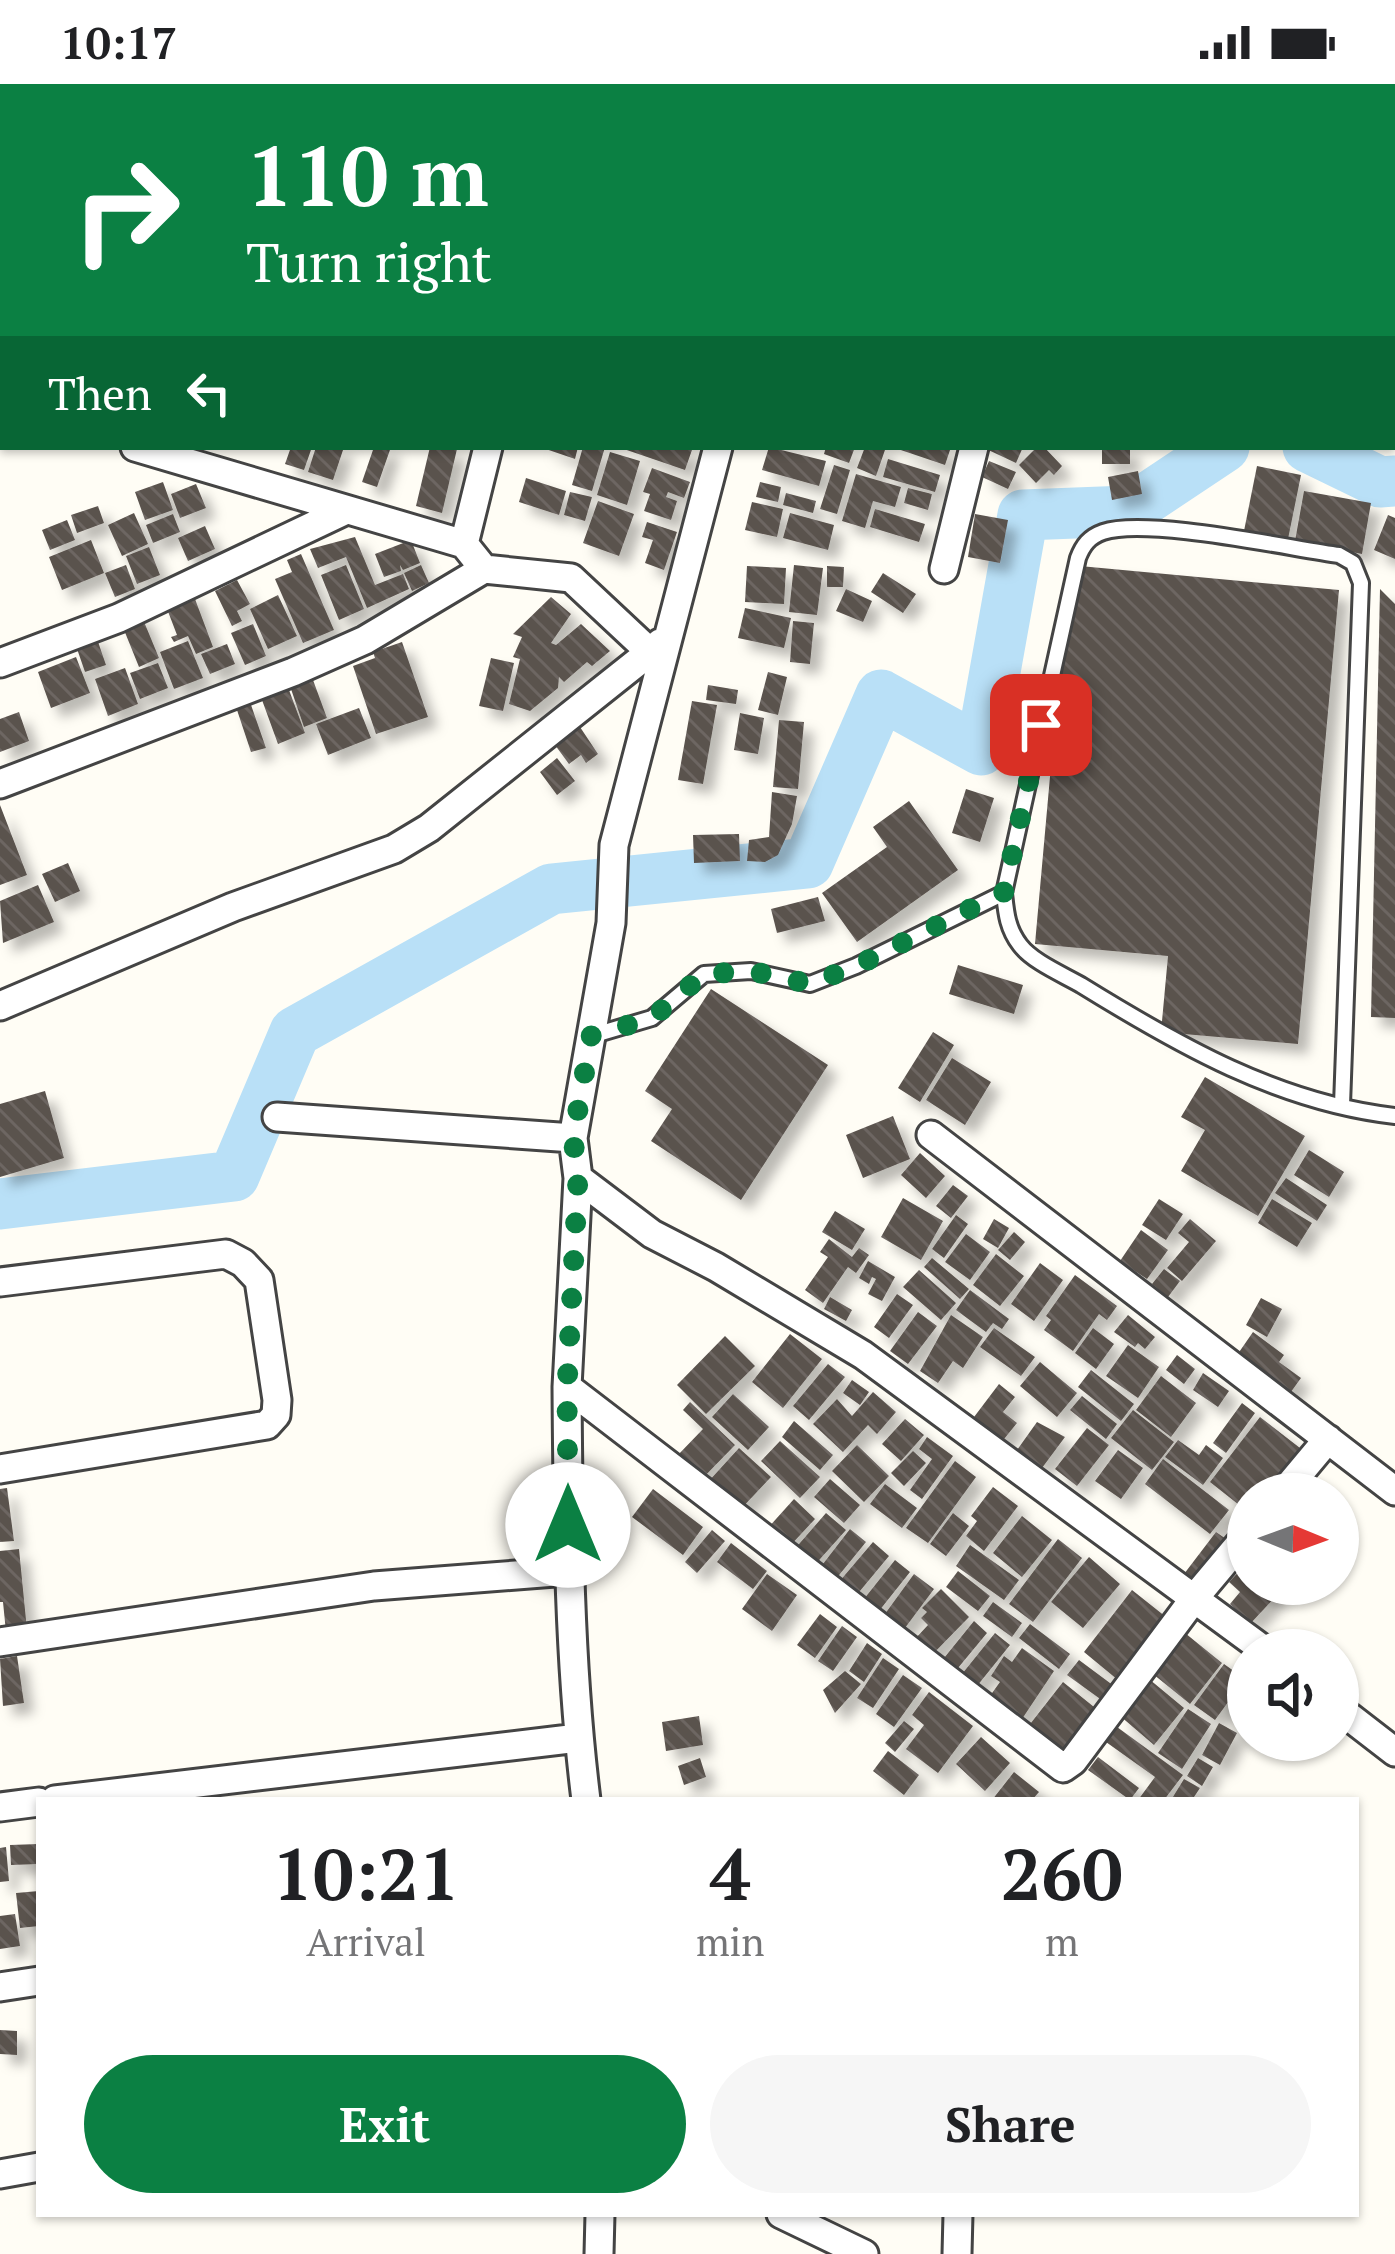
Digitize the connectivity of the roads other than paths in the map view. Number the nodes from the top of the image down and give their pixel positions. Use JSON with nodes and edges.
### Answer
{"nodes":[{"id":1,"x":146,"y":450,"type":"edge"},
{"id":2,"x":487,"y":450,"type":"edge"},
{"id":3,"x":717,"y":450,"type":"edge"},
{"id":4,"x":973,"y":450,"type":"edge"},
{"id":5,"x":344,"y":511,"type":"junction"},
{"id":6,"x":464,"y":544,"type":"junction"},
{"id":7,"x":484,"y":569,"type":"junction"},
{"id":8,"x":944,"y":569,"type":"dead end"},
{"id":9,"x":659,"y":644,"type":"junction"},
{"id":10,"x":0,"y":663,"type":"edge"},
{"id":11,"x":0,"y":784,"type":"edge"},
{"id":12,"x":1004,"y":892,"type":"junction"},
{"id":13,"x":0,"y":1006,"type":"edge"},
{"id":14,"x":591,"y":1036,"type":"junction"},
{"id":15,"x":1342,"y":1105,"type":"junction"},
{"id":16,"x":1395,"y":1116,"type":"edge"},
{"id":17,"x":277,"y":1117,"type":"dead end"},
{"id":18,"x":931,"y":1135,"type":"dead end"},
{"id":19,"x":573,"y":1138,"type":"junction"},
{"id":20,"x":578,"y":1178,"type":"junction"},
{"id":21,"x":0,"y":1282,"type":"edge"},
{"id":22,"x":567,"y":1387,"type":"junction"},
{"id":23,"x":1328,"y":1439,"type":"junction"},
{"id":24,"x":0,"y":1469,"type":"edge"},
{"id":25,"x":1300,"y":1473,"type":"edge"},
{"id":26,"x":1395,"y":1490,"type":"edge"},
{"id":27,"x":1227,"y":1559,"type":"edge"},
{"id":28,"x":568,"y":1571,"type":"junction"},
{"id":29,"x":1196,"y":1596,"type":"junction"},
{"id":30,"x":1238,"y":1629,"type":"edge"},
{"id":31,"x":0,"y":1642,"type":"edge"},
{"id":32,"x":1359,"y":1725,"type":"edge"},
{"id":33,"x":578,"y":1738,"type":"junction"},
{"id":34,"x":1395,"y":1753,"type":"edge"},
{"id":35,"x":188,"y":1792,"type":"edge"},
{"id":36,"x":105,"y":1797,"type":"edge"},
{"id":37,"x":586,"y":1797,"type":"edge"},
{"id":38,"x":36,"y":1802,"type":"edge"},
{"id":39,"x":0,"y":1807,"type":"edge"},
{"id":40,"x":36,"y":1981,"type":"edge"},
{"id":41,"x":0,"y":1987,"type":"edge"},
{"id":42,"x":36,"y":2168,"type":"edge"},
{"id":43,"x":0,"y":2174,"type":"edge"},
{"id":44,"x":600,"y":2217,"type":"edge"},
{"id":45,"x":787,"y":2217,"type":"edge"},
{"id":46,"x":958,"y":2217,"type":"edge"},
{"id":47,"x":599,"y":2254,"type":"edge"},
{"id":48,"x":864,"y":2254,"type":"edge"},
{"id":49,"x":957,"y":2254,"type":"edge"}],
"edges":[{"from":1,"to":5,"type":"street"},
{"from":2,"to":6,"type":"street"},
{"from":3,"to":9,"type":"street"},
{"from":4,"to":8,"type":"street"},
{"from":5,"to":6,"type":"street"},
{"from":5,"to":10,"type":"street"},
{"from":6,"to":7,"type":"street"},
{"from":7,"to":9,"type":"street"},
{"from":7,"to":11,"type":"street"},
{"from":9,"to":13,"type":"street"},
{"from":9,"to":14,"type":"street"},
{"from":12,"to":14,"type":"lane"},
{"from":12,"to":15,"type":"lane"},
{"from":12,"to":15,"type":"lane"},
{"from":14,"to":19,"type":"street"},
{"from":15,"to":16,"type":"lane"},
{"from":17,"to":19,"type":"street"},
{"from":18,"to":23,"type":"street"},
{"from":19,"to":20,"type":"street"},
{"from":20,"to":22,"type":"street"},
{"from":20,"to":29,"type":"street"},
{"from":21,"to":24,"type":"street"},
{"from":22,"to":28,"type":"street"},
{"from":22,"to":29,"type":"street"},
{"from":23,"to":25,"type":"street"},
{"from":23,"to":26,"type":"street"},
{"from":27,"to":29,"type":"street"},
{"from":28,"to":31,"type":"street"},
{"from":28,"to":33,"type":"street"},
{"from":29,"to":30,"type":"street"},
{"from":32,"to":34,"type":"street"},
{"from":33,"to":35,"type":"street"},
{"from":33,"to":37,"type":"street"},
{"from":35,"to":36,"type":"street"},
{"from":38,"to":39,"type":"street"},
{"from":40,"to":41,"type":"street"},
{"from":42,"to":43,"type":"street"},
{"from":44,"to":47,"type":"street"},
{"from":45,"to":48,"type":"street"},
{"from":46,"to":49,"type":"street"}]}
